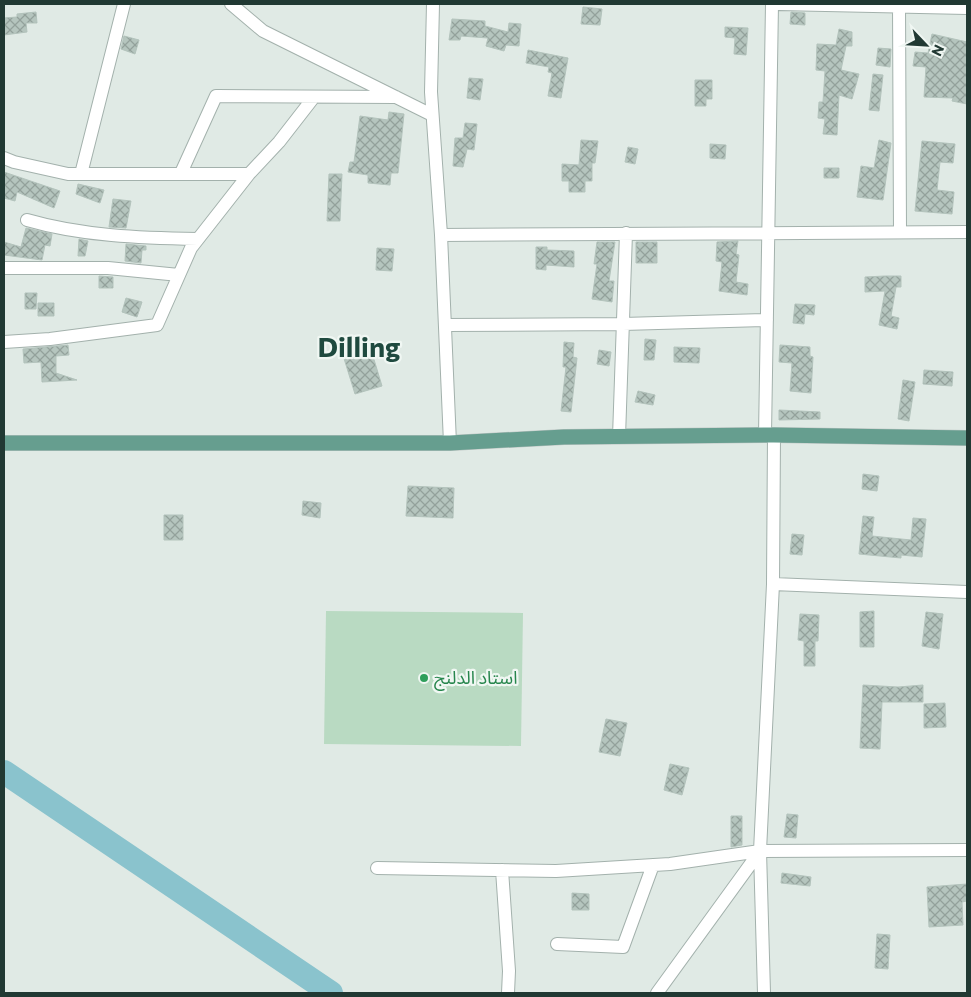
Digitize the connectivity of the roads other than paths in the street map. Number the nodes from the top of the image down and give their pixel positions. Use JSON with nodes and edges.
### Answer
{"nodes":[{"id":1,"x":124,"y":4,"type":"edge"},
{"id":2,"x":231,"y":4,"type":"edge"},
{"id":3,"x":433,"y":4,"type":"edge"},
{"id":4,"x":772,"y":4,"type":"edge"},
{"id":5,"x":779,"y":4,"type":"edge"},
{"id":6,"x":899,"y":5,"type":"edge"},
{"id":7,"x":967,"y":8,"type":"edge"},
{"id":8,"x":314,"y":97,"type":"junction"},
{"id":9,"x":396,"y":97,"type":"junction"},
{"id":10,"x":432,"y":115,"type":"junction"},
{"id":11,"x":4,"y":158,"type":"edge"},
{"id":12,"x":181,"y":173,"type":"junction"},
{"id":13,"x":81,"y":174,"type":"junction"},
{"id":14,"x":249,"y":174,"type":"junction"},
{"id":15,"x":27,"y":220,"type":"dead end"},
{"id":16,"x":900,"y":231,"type":"junction"},
{"id":17,"x":769,"y":232,"type":"junction"},
{"id":18,"x":967,"y":232,"type":"edge"},
{"id":19,"x":626,"y":233,"type":"junction"},
{"id":20,"x":441,"y":234,"type":"junction"},
{"id":21,"x":198,"y":239,"type":"junction"},
{"id":22,"x":4,"y":268,"type":"edge"},
{"id":23,"x":179,"y":275,"type":"junction"},
{"id":24,"x":767,"y":320,"type":"junction"},
{"id":25,"x":623,"y":324,"type":"junction"},
{"id":26,"x":445,"y":325,"type":"junction"},
{"id":27,"x":4,"y":342,"type":"edge"},
{"id":28,"x":769,"y":435,"type":"junction"},
{"id":29,"x":619,"y":437,"type":"junction"},
{"id":30,"x":967,"y":438,"type":"edge"},
{"id":31,"x":4,"y":443,"type":"edge"},
{"id":32,"x":450,"y":443,"type":"junction"},
{"id":33,"x":773,"y":584,"type":"junction"},
{"id":34,"x":967,"y":592,"type":"edge"},
{"id":35,"x":967,"y":850,"type":"edge"},
{"id":36,"x":760,"y":851,"type":"junction"},
{"id":37,"x":653,"y":865,"type":"junction"},
{"id":38,"x":377,"y":868,"type":"dead end"},
{"id":39,"x":502,"y":870,"type":"junction"},
{"id":40,"x":557,"y":944,"type":"dead end"},
{"id":41,"x":508,"y":993,"type":"edge"},
{"id":42,"x":657,"y":993,"type":"edge"},
{"id":43,"x":764,"y":993,"type":"edge"}],
"edges":[{"from":1,"to":13,"type":"street"},
{"from":2,"to":9,"type":"street"},
{"from":3,"to":10,"type":"street"},
{"from":4,"to":17,"type":"street"},
{"from":5,"to":6,"type":"street"},
{"from":6,"to":7,"type":"street"},
{"from":6,"to":16,"type":"street"},
{"from":8,"to":9,"type":"street"},
{"from":8,"to":12,"type":"street"},
{"from":8,"to":14,"type":"street"},
{"from":9,"to":10,"type":"street"},
{"from":10,"to":20,"type":"street"},
{"from":11,"to":13,"type":"street"},
{"from":12,"to":13,"type":"street"},
{"from":12,"to":14,"type":"street"},
{"from":14,"to":21,"type":"street"},
{"from":15,"to":21,"type":"street"},
{"from":16,"to":17,"type":"street"},
{"from":16,"to":18,"type":"street"},
{"from":17,"to":19,"type":"street"},
{"from":17,"to":24,"type":"street"},
{"from":19,"to":20,"type":"street"},
{"from":19,"to":25,"type":"street"},
{"from":20,"to":26,"type":"street"},
{"from":21,"to":23,"type":"street"},
{"from":22,"to":23,"type":"street"},
{"from":23,"to":27,"type":"street"},
{"from":24,"to":25,"type":"street"},
{"from":24,"to":28,"type":"street"},
{"from":25,"to":26,"type":"street"},
{"from":25,"to":29,"type":"street"},
{"from":26,"to":32,"type":"street"},
{"from":28,"to":29,"type":"main road"},
{"from":28,"to":30,"type":"main road"},
{"from":28,"to":33,"type":"street"},
{"from":29,"to":32,"type":"main road"},
{"from":31,"to":32,"type":"main road"},
{"from":33,"to":34,"type":"street"},
{"from":33,"to":36,"type":"street"},
{"from":35,"to":36,"type":"street"},
{"from":36,"to":37,"type":"street"},
{"from":36,"to":42,"type":"street"},
{"from":36,"to":43,"type":"street"},
{"from":37,"to":39,"type":"street"},
{"from":37,"to":40,"type":"street"},
{"from":38,"to":39,"type":"street"},
{"from":39,"to":41,"type":"street"}]}
